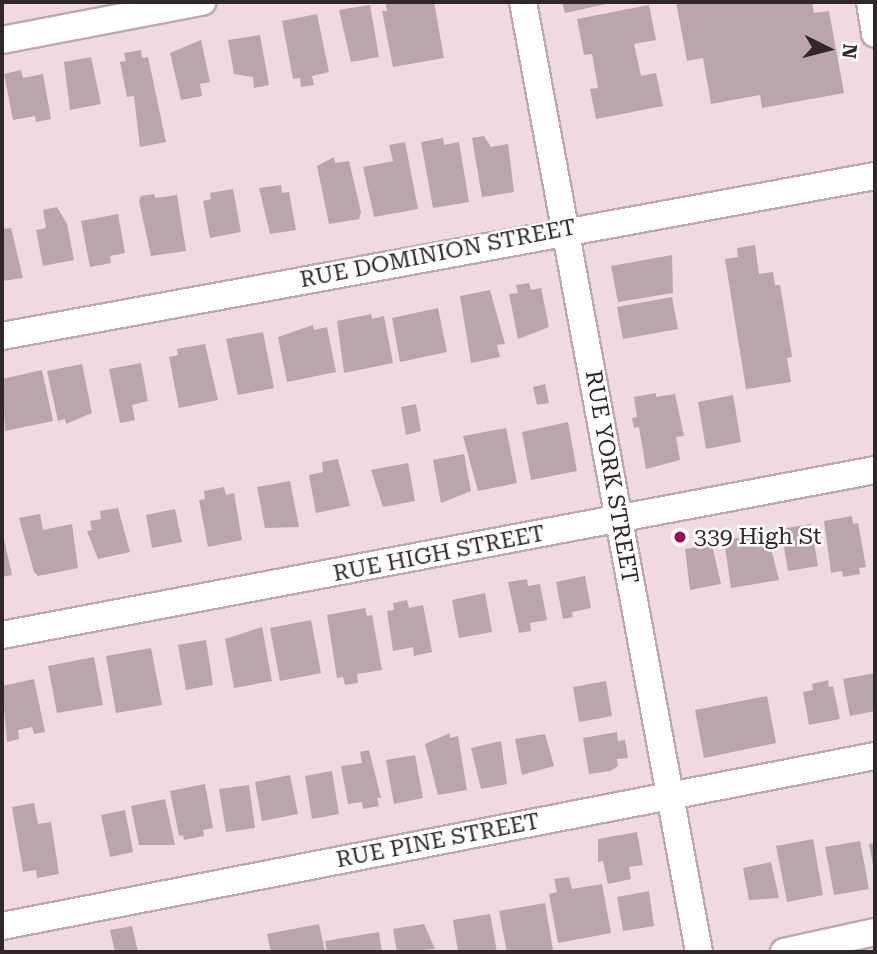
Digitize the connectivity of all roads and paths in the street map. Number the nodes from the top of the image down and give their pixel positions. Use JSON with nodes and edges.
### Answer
{"nodes":[{"id":1,"x":202,"y":2,"type":"edge"},
{"id":2,"x":523,"y":2,"type":"edge"},
{"id":3,"x":870,"y":2,"type":"edge"},
{"id":4,"x":875,"y":34,"type":"edge"},
{"id":5,"x":2,"y":40,"type":"edge"},
{"id":6,"x":875,"y":176,"type":"edge"},
{"id":7,"x":567,"y":230,"type":"junction"},
{"id":8,"x":2,"y":336,"type":"edge"},
{"id":9,"x":875,"y":470,"type":"edge"},
{"id":10,"x":618,"y":520,"type":"junction"},
{"id":11,"x":2,"y":635,"type":"edge"},
{"id":12,"x":875,"y":756,"type":"edge"},
{"id":13,"x":672,"y":795,"type":"junction"},
{"id":14,"x":2,"y":926,"type":"edge"},
{"id":15,"x":875,"y":932,"type":"edge"},
{"id":16,"x":699,"y":952,"type":"edge"},
{"id":17,"x":784,"y":952,"type":"edge"}],
"edges":[{"from":1,"to":5,"type":"street"},
{"from":2,"to":7,"type":"street","name":"RUE YORK STREET"},
{"from":3,"to":4,"type":"street"},
{"from":6,"to":7,"type":"street","name":"RUE DOMINION STREET"},
{"from":7,"to":8,"type":"street","name":"RUE DOMINION STREET"},
{"from":7,"to":10,"type":"street","name":"RUE YORK STREET"},
{"from":9,"to":10,"type":"street","name":"RUE HIGH STREET"},
{"from":10,"to":11,"type":"street","name":"RUE HIGH STREET"},
{"from":10,"to":13,"type":"street","name":"RUE YORK STREET"},
{"from":12,"to":13,"type":"street","name":"RUE PINE STREET"},
{"from":13,"to":14,"type":"street","name":"RUE PINE STREET"},
{"from":13,"to":16,"type":"street","name":"RUE YORK STREET"},
{"from":15,"to":17,"type":"street"}]}
